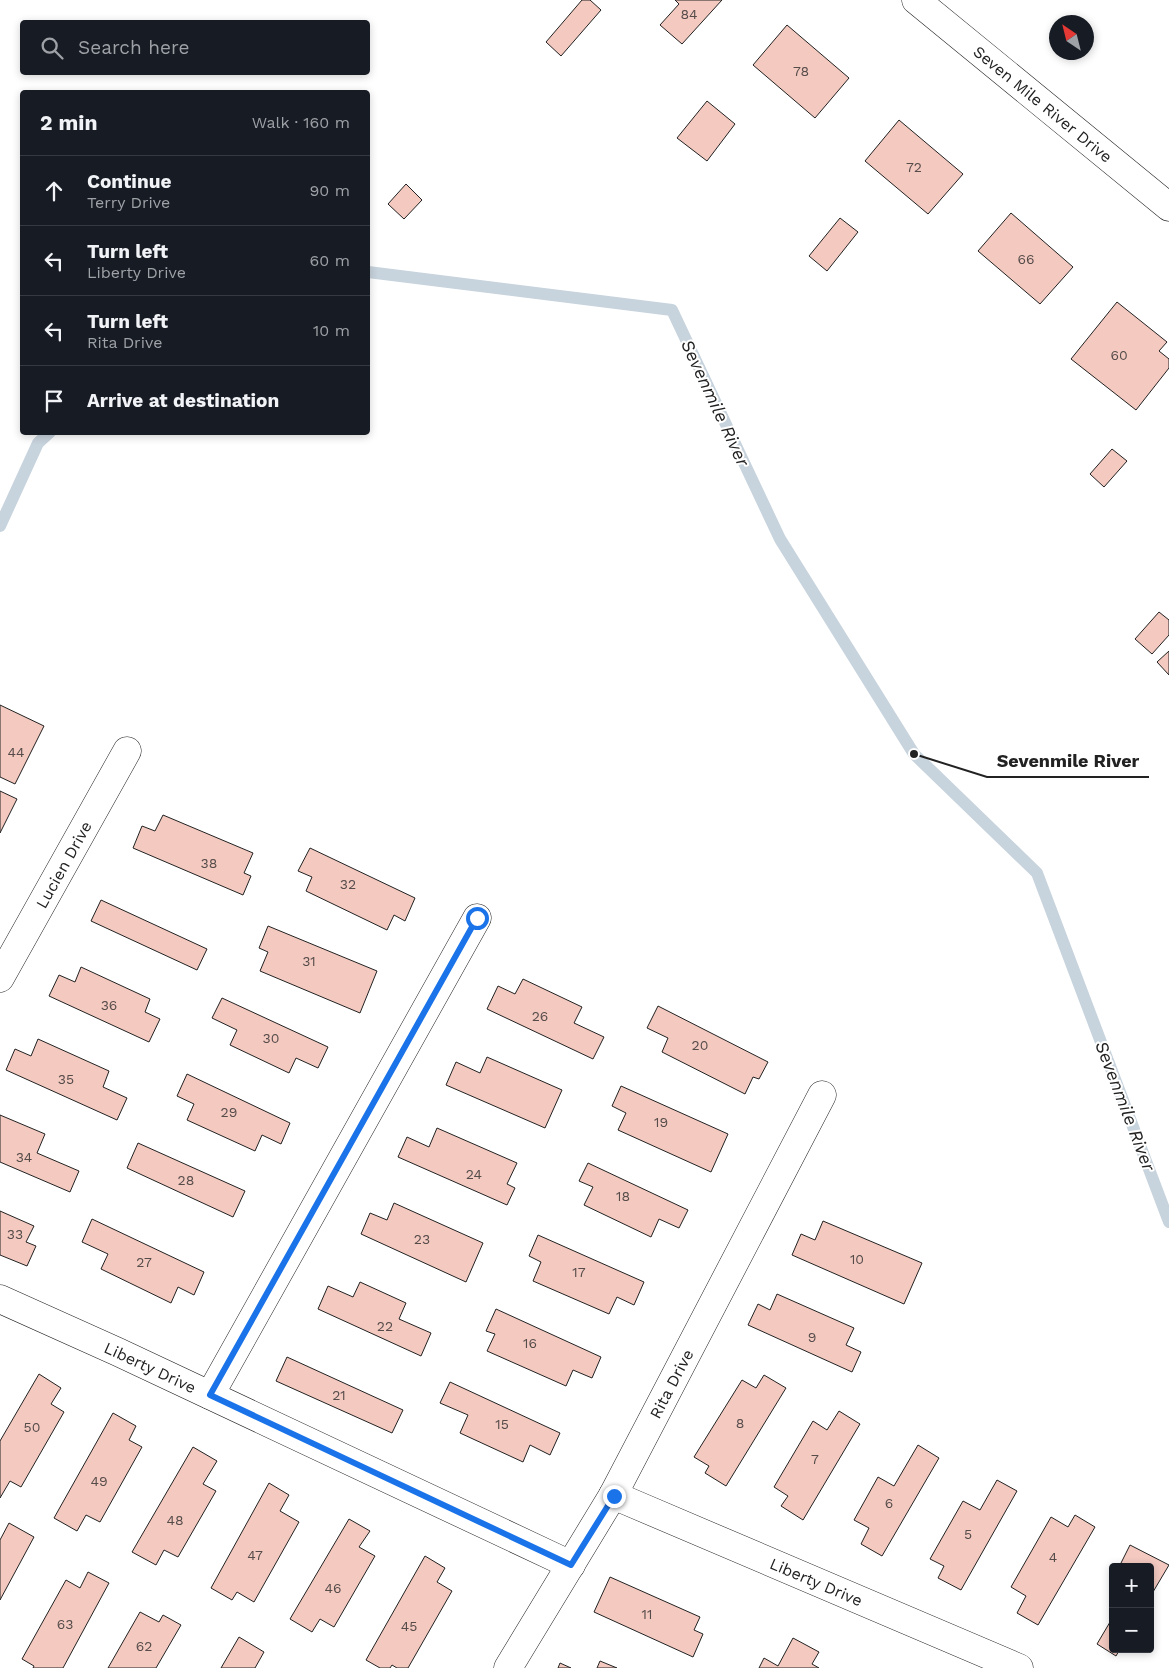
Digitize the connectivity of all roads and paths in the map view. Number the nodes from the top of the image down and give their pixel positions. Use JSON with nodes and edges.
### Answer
{"nodes":[{"id":1,"x":916,"y":0,"type":"edge"},
{"id":2,"x":1169,"y":207,"type":"edge"},
{"id":3,"x":127,"y":751,"type":"dead end"},
{"id":4,"x":477,"y":918,"type":"dead end"},
{"id":5,"x":0,"y":978,"type":"edge"},
{"id":6,"x":822,"y":1095,"type":"dead end"},
{"id":7,"x":0,"y":1300,"type":"edge"},
{"id":8,"x":210,"y":1395,"type":"junction"},
{"id":9,"x":614,"y":1496,"type":"junction"},
{"id":10,"x":571,"y":1565,"type":"junction"},
{"id":11,"x":508,"y":1668,"type":"edge"},
{"id":12,"x":1019,"y":1668,"type":"edge"}],
"edges":[{"from":1,"to":2,"type":"street","name":"Seven Mile River Drive"},
{"from":3,"to":5,"type":"street","name":"Lucien Drive"},
{"from":4,"to":8,"type":"street"},
{"from":6,"to":9,"type":"street","name":"Rita Drive"},
{"from":7,"to":8,"type":"street","name":"Liberty Drive"},
{"from":8,"to":10,"type":"street","name":"Liberty Drive"},
{"from":9,"to":10,"type":"street","name":"Rita Drive"},
{"from":9,"to":12,"type":"street","name":"Liberty Drive"},
{"from":10,"to":11,"type":"street","name":"Rita Drive"}]}
